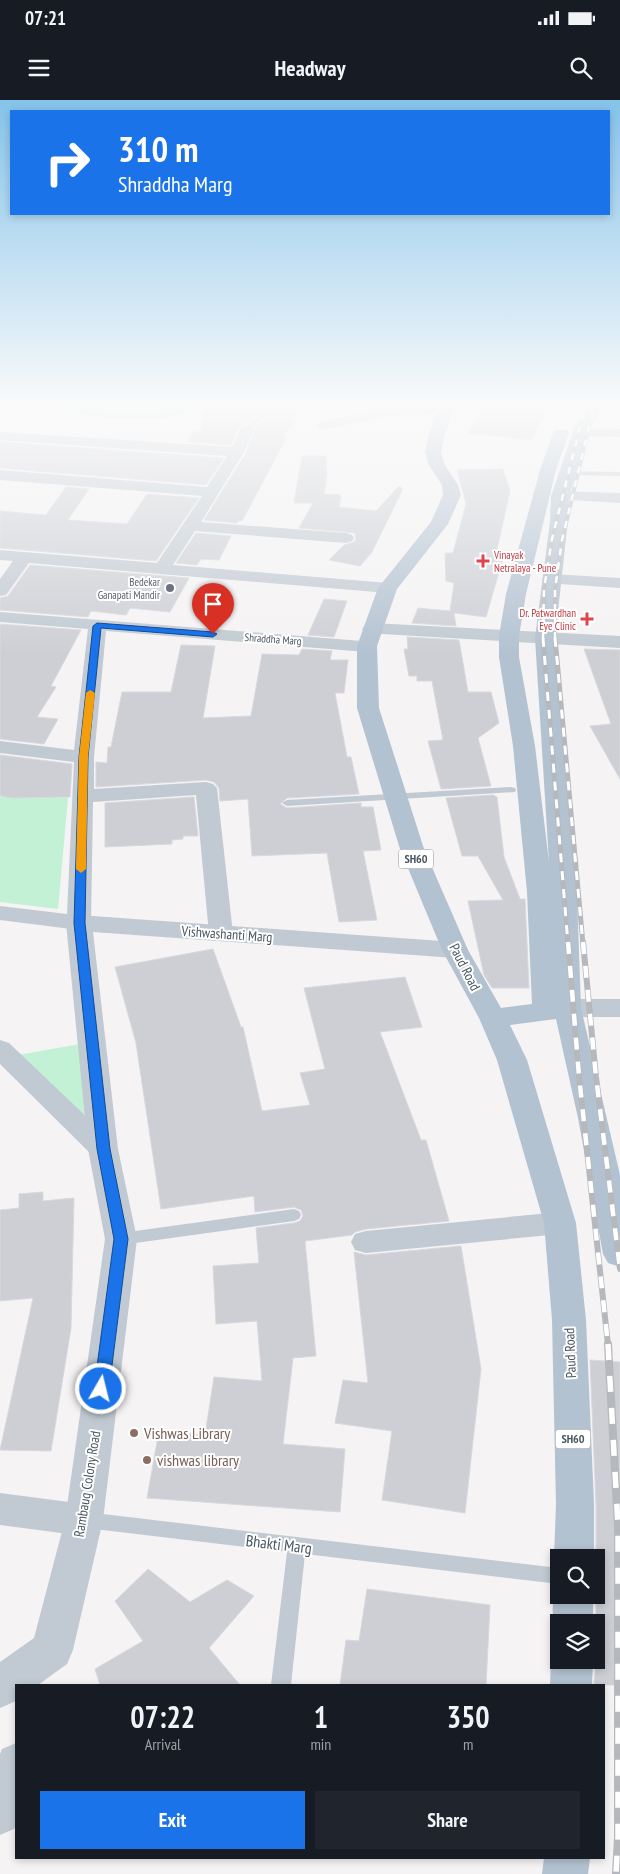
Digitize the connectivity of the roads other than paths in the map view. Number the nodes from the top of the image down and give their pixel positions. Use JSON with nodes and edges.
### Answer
{"nodes":[{"id":1,"x":184,"y":490,"type":"edge"},
{"id":2,"x":451,"y":490,"type":"edge"},
{"id":3,"x":543,"y":490,"type":"edge"},
{"id":4,"x":562,"y":490,"type":"edge"},
{"id":5,"x":212,"y":492,"type":"joint"},
{"id":6,"x":560,"y":496,"type":"junction"},
{"id":7,"x":620,"y":498,"type":"edge"},
{"id":8,"x":190,"y":526,"type":"junction"},
{"id":9,"x":346,"y":538,"type":"dead end"},
{"id":10,"x":0,"y":555,"type":"edge"},
{"id":11,"x":26,"y":558,"type":"junction"},
{"id":12,"x":162,"y":569,"type":"junction"},
{"id":13,"x":551,"y":579,"type":"junction"},
{"id":14,"x":620,"y":583,"type":"edge"},
{"id":15,"x":388,"y":588,"type":"junction"},
{"id":16,"x":0,"y":591,"type":"edge"},
{"id":17,"x":0,"y":617,"type":"edge"},
{"id":18,"x":97,"y":626,"type":"junction"},
{"id":19,"x":509,"y":636,"type":"junction"},
{"id":20,"x":369,"y":638,"type":"junction"},
{"id":21,"x":545,"y":638,"type":"junction"},
{"id":22,"x":620,"y":642,"type":"edge"},
{"id":23,"x":0,"y":747,"type":"edge"},
{"id":24,"x":84,"y":757,"type":"junction"},
{"id":25,"x":511,"y":790,"type":"dead end"},
{"id":26,"x":83,"y":796,"type":"junction"},
{"id":27,"x":395,"y":796,"type":"junction"},
{"id":28,"x":287,"y":803,"type":"dead end"},
{"id":29,"x":0,"y":913,"type":"edge"},
{"id":30,"x":79,"y":923,"type":"junction"},
{"id":31,"x":221,"y":934,"type":"junction"},
{"id":32,"x":455,"y":950,"type":"junction"},
{"id":33,"x":620,"y":1008,"type":"edge"},
{"id":34,"x":556,"y":1009,"type":"junction"},
{"id":35,"x":493,"y":1018,"type":"junction"},
{"id":36,"x":0,"y":1050,"type":"edge"},
{"id":37,"x":104,"y":1149,"type":"junction"},
{"id":38,"x":294,"y":1215,"type":"dead end"},
{"id":39,"x":560,"y":1223,"type":"junction"},
{"id":40,"x":121,"y":1239,"type":"junction"},
{"id":41,"x":366,"y":1242,"type":"dead end"},
{"id":42,"x":619,"y":1244,"type":"edge"},
{"id":43,"x":0,"y":1510,"type":"edge"},
{"id":44,"x":84,"y":1520,"type":"junction"},
{"id":45,"x":297,"y":1546,"type":"junction"},
{"id":46,"x":574,"y":1549,"type":"edge"},
{"id":47,"x":550,"y":1575,"type":"edge"},
{"id":48,"x":47,"y":1667,"type":"edge"},
{"id":49,"x":572,"y":1669,"type":"edge"},
{"id":50,"x":281,"y":1684,"type":"edge"},
{"id":51,"x":571,"y":1684,"type":"edge"},
{"id":52,"x":0,"y":1687,"type":"edge"},
{"id":53,"x":15,"y":1767,"type":"edge"},
{"id":54,"x":0,"y":1815,"type":"edge"},
{"id":55,"x":567,"y":1859,"type":"edge"},
{"id":56,"x":565,"y":1874,"type":"edge"}],
"edges":[{"from":1,"to":5,"type":"street"},
{"from":2,"to":15,"type":"main road","name":"Paud Road","number":"SH60"},
{"from":3,"to":19,"type":"main road"},
{"from":4,"to":6,"type":"main road"},
{"from":5,"to":8,"type":"street"},
{"from":6,"to":7,"type":"street"},
{"from":6,"to":13,"type":"main road"},
{"from":8,"to":9,"type":"street"},
{"from":8,"to":12,"type":"street"},
{"from":10,"to":11,"type":"street"},
{"from":11,"to":12,"type":"street"},
{"from":11,"to":16,"type":"street"},
{"from":12,"to":15,"type":"street"},
{"from":13,"to":14,"type":"street"},
{"from":13,"to":21,"type":"main road"},
{"from":15,"to":20,"type":"main road","name":"Paud Road","number":"SH60"},
{"from":17,"to":18,"type":"street","name":"Shraddha Marg"},
{"from":18,"to":20,"type":"street","name":"Shraddha Marg"},
{"from":18,"to":24,"type":"street","name":"Rambaug Colony Road"},
{"from":19,"to":20,"type":"street"},
{"from":19,"to":21,"type":"street"},
{"from":19,"to":34,"type":"main road"},
{"from":20,"to":27,"type":"main road","name":"Paud Road","number":"SH60"},
{"from":21,"to":22,"type":"street"},
{"from":21,"to":34,"type":"main road"},
{"from":23,"to":24,"type":"street"},
{"from":24,"to":26,"type":"street","name":"Rambaug Colony Road"},
{"from":25,"to":27,"type":"lane"},
{"from":26,"to":30,"type":"street","name":"Rambaug Colony Road"},
{"from":26,"to":31,"type":"street"},
{"from":27,"to":28,"type":"lane"},
{"from":27,"to":32,"type":"main road","name":"Paud Road","number":"SH60"},
{"from":29,"to":30,"type":"street","name":"Vishwashanti Marg"},
{"from":30,"to":31,"type":"street","name":"Vishwashanti Marg"},
{"from":30,"to":37,"type":"street","name":"Rambaug Colony Road"},
{"from":31,"to":32,"type":"street","name":"Vishwashanti Marg"},
{"from":32,"to":35,"type":"main road","name":"Paud Road","number":"SH60"},
{"from":33,"to":34,"type":"street"},
{"from":34,"to":35,"type":"main road"},
{"from":34,"to":42,"type":"main road"},
{"from":35,"to":39,"type":"main road","name":"Paud Road","number":"SH60"},
{"from":36,"to":37,"type":"street"},
{"from":37,"to":40,"type":"street","name":"Rambaug Colony Road"},
{"from":38,"to":40,"type":"lane"},
{"from":39,"to":41,"type":"street"},
{"from":39,"to":46,"type":"main road","name":"Paud Road","number":"SH60"},
{"from":40,"to":44,"type":"street","name":"Rambaug Colony Road"},
{"from":43,"to":44,"type":"street","name":"Bhakti Marg"},
{"from":44,"to":45,"type":"lane","name":"Bhakti Marg"},
{"from":44,"to":48,"type":"street","name":"Rambaug Colony Road"},
{"from":45,"to":47,"type":"lane","name":"Bhakti Marg"},
{"from":45,"to":50,"type":"lane"},
{"from":48,"to":52,"type":"street","name":"Rambaug Colony Road"},
{"from":49,"to":51,"type":"main road"},
{"from":53,"to":54,"type":"street"},
{"from":55,"to":56,"type":"main road"}]}
